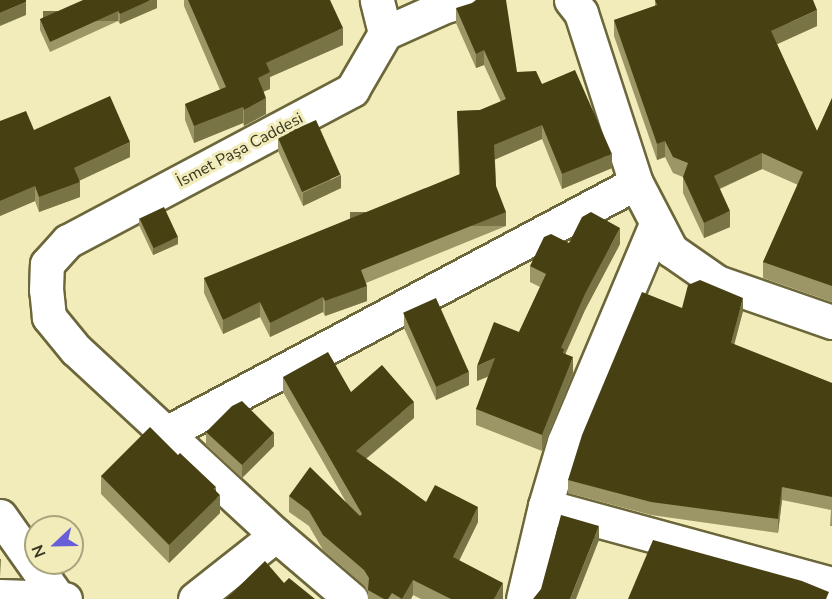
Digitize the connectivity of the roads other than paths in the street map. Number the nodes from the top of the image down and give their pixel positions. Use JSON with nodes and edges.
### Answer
{"nodes":[{"id":1,"x":377,"y":0,"type":"edge"},
{"id":2,"x":467,"y":0,"type":"edge"},
{"id":3,"x":581,"y":4,"type":"edge"},
{"id":4,"x":385,"y":33,"type":"junction"},
{"id":5,"x":636,"y":183,"type":"junction"},
{"id":6,"x":656,"y":224,"type":"junction"},
{"id":7,"x":832,"y":322,"type":"edge"},
{"id":8,"x":168,"y":432,"type":"junction"},
{"id":9,"x":545,"y":506,"type":"junction"},
{"id":10,"x":0,"y":516,"type":"edge"},
{"id":11,"x":276,"y":535,"type":"junction"},
{"id":12,"x":832,"y":584,"type":"edge"},
{"id":13,"x":0,"y":596,"type":"edge"},
{"id":14,"x":62,"y":599,"type":"edge"},
{"id":15,"x":195,"y":599,"type":"edge"},
{"id":16,"x":351,"y":599,"type":"edge"},
{"id":17,"x":523,"y":599,"type":"edge"}],
"edges":[{"from":1,"to":4,"type":"street"},
{"from":2,"to":4,"type":"street"},
{"from":3,"to":5,"type":"street"},
{"from":4,"to":8,"type":"street","name":"İsmet Paşa Caddesi"},
{"from":5,"to":6,"type":"street"},
{"from":5,"to":8,"type":"street"},
{"from":6,"to":7,"type":"street"},
{"from":6,"to":9,"type":"street"},
{"from":8,"to":11,"type":"street"},
{"from":9,"to":12,"type":"street"},
{"from":9,"to":17,"type":"street"},
{"from":10,"to":14,"type":"street"},
{"from":11,"to":15,"type":"street"},
{"from":11,"to":16,"type":"street"},
{"from":13,"to":14,"type":"street"}]}
